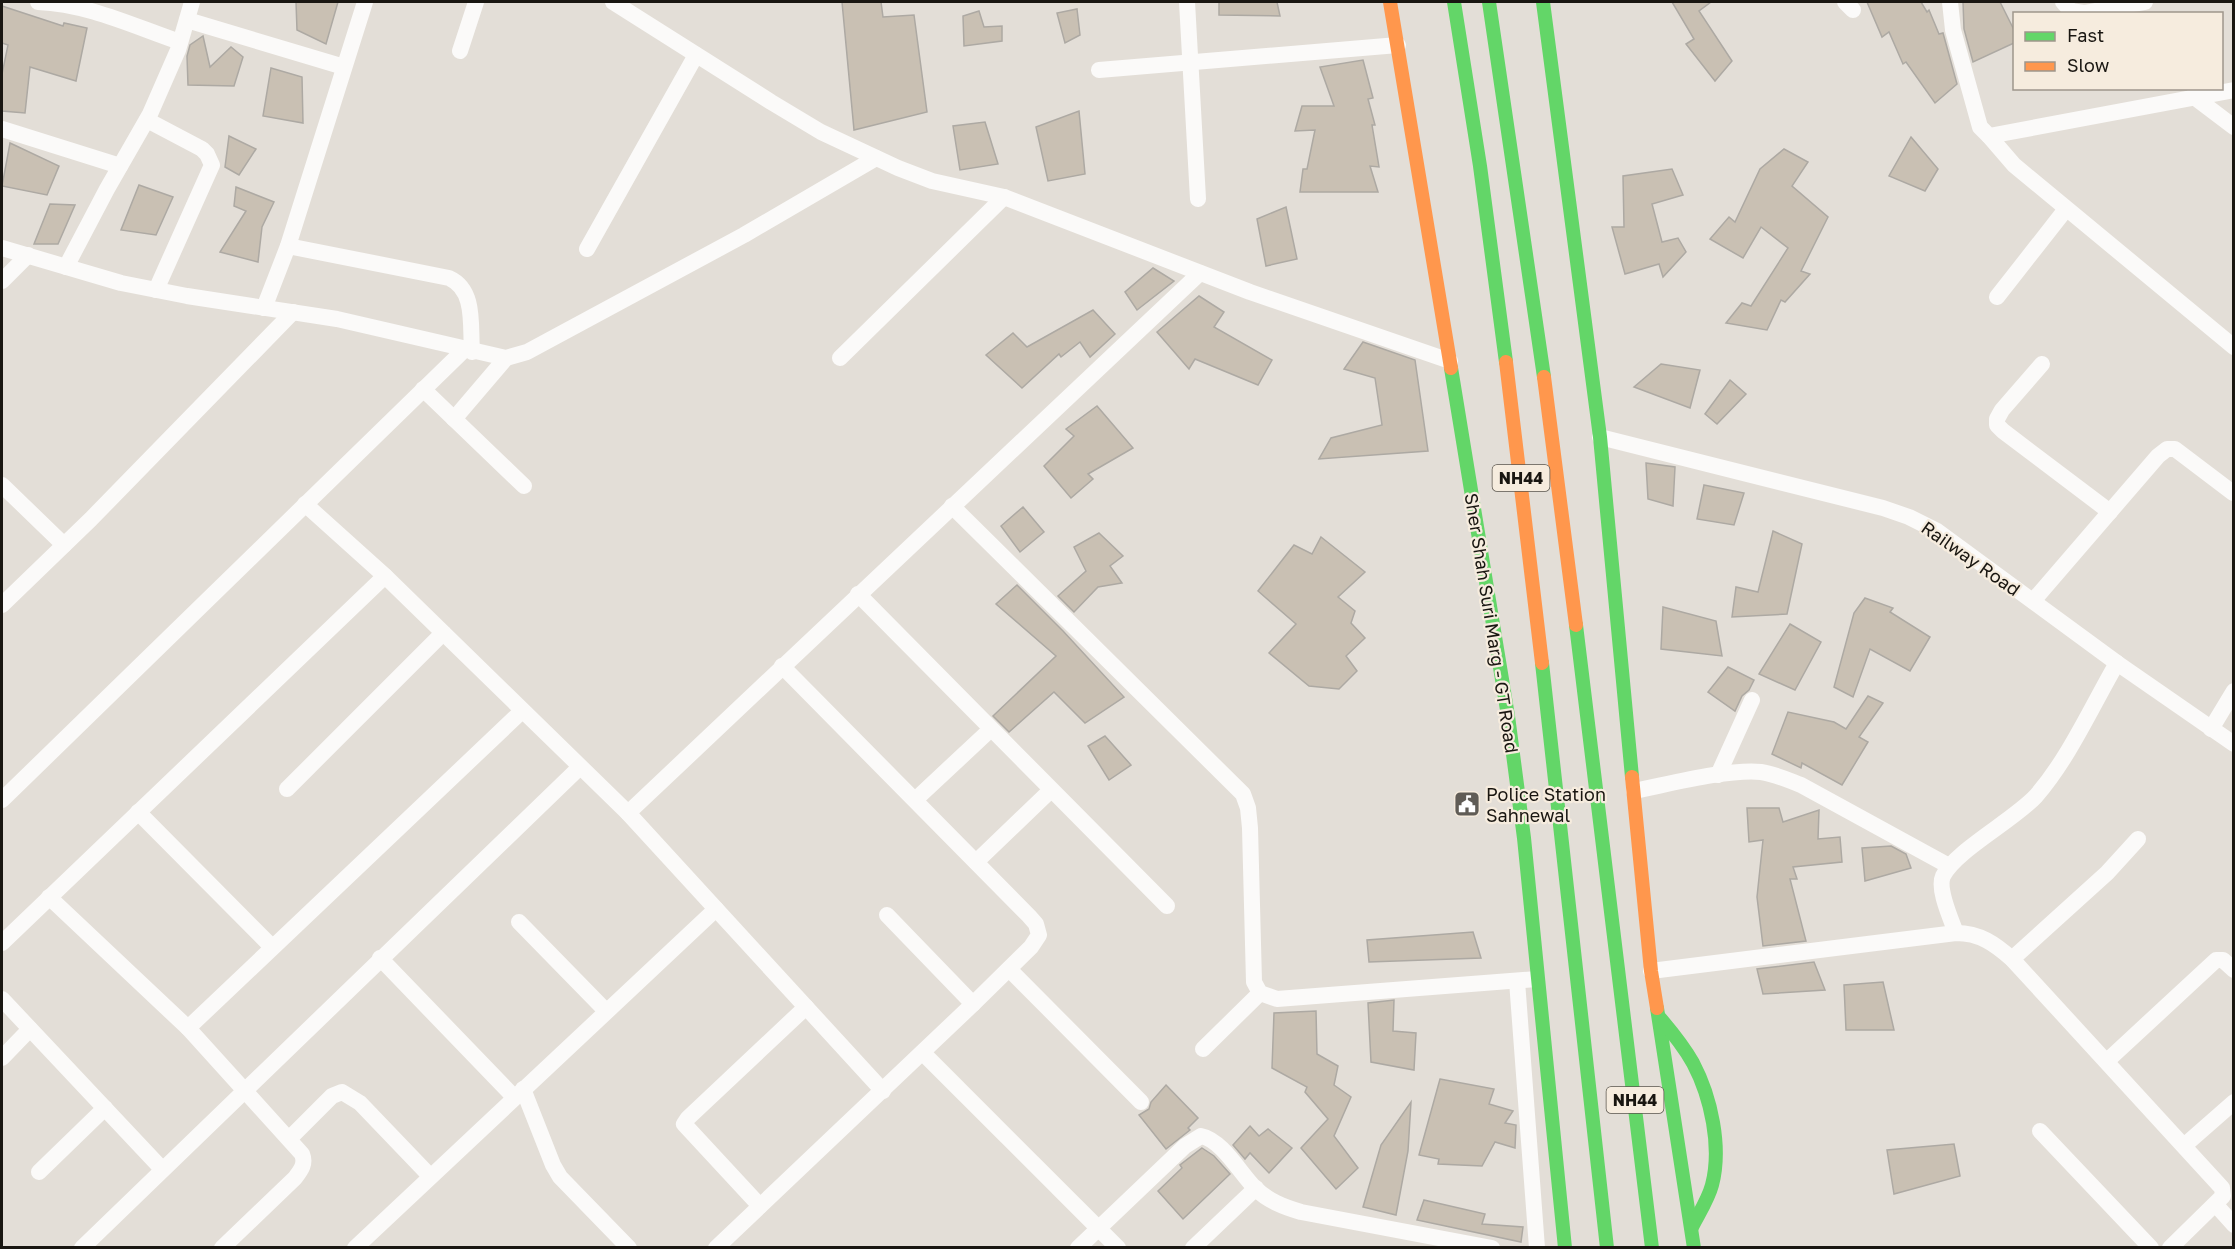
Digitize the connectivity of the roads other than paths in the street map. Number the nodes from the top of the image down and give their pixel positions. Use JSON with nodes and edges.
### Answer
{"nodes":[{"id":1,"x":38,"y":2,"type":"edge"},
{"id":2,"x":192,"y":2,"type":"edge"},
{"id":3,"x":364,"y":2,"type":"edge"},
{"id":4,"x":476,"y":2,"type":"edge"},
{"id":5,"x":614,"y":2,"type":"edge"},
{"id":6,"x":1187,"y":2,"type":"edge"},
{"id":7,"x":1390,"y":2,"type":"edge"},
{"id":8,"x":1454,"y":2,"type":"edge"},
{"id":9,"x":1489,"y":2,"type":"edge"},
{"id":10,"x":1543,"y":2,"type":"edge"},
{"id":11,"x":1950,"y":2,"type":"edge"},
{"id":12,"x":2062,"y":2,"type":"edge"},
{"id":13,"x":2145,"y":2,"type":"edge"},
{"id":14,"x":2078,"y":12,"type":"edge"},
{"id":15,"x":2090,"y":12,"type":"edge"},
{"id":16,"x":187,"y":20,"type":"junction"},
{"id":17,"x":180,"y":42,"type":"junction"},
{"id":18,"x":1398,"y":45,"type":"junction"},
{"id":19,"x":460,"y":51,"type":"dead end"},
{"id":20,"x":696,"y":55,"type":"junction"},
{"id":21,"x":1190,"y":62,"type":"junction"},
{"id":22,"x":344,"y":67,"type":"junction"},
{"id":23,"x":1099,"y":69,"type":"dead end"},
{"id":24,"x":2234,"y":90,"type":"edge"},
{"id":25,"x":2193,"y":96,"type":"junction"},
{"id":26,"x":147,"y":120,"type":"junction"},
{"id":27,"x":2234,"y":127,"type":"edge"},
{"id":28,"x":2,"y":129,"type":"edge"},
{"id":29,"x":1989,"y":136,"type":"junction"},
{"id":30,"x":876,"y":158,"type":"junction"},
{"id":31,"x":120,"y":166,"type":"junction"},
{"id":32,"x":1004,"y":197,"type":"junction"},
{"id":33,"x":1198,"y":199,"type":"dead end"},
{"id":34,"x":2066,"y":209,"type":"junction"},
{"id":35,"x":288,"y":246,"type":"junction"},
{"id":36,"x":2,"y":248,"type":"edge"},
{"id":37,"x":587,"y":249,"type":"dead end"},
{"id":38,"x":28,"y":255,"type":"junction"},
{"id":39,"x":66,"y":267,"type":"junction"},
{"id":40,"x":1200,"y":273,"type":"junction"},
{"id":41,"x":2,"y":281,"type":"edge"},
{"id":42,"x":156,"y":290,"type":"junction"},
{"id":43,"x":1996,"y":297,"type":"dead end"},
{"id":44,"x":264,"y":308,"type":"junction"},
{"id":45,"x":293,"y":312,"type":"junction"},
{"id":46,"x":2234,"y":347,"type":"edge"},
{"id":47,"x":468,"y":351,"type":"junction"},
{"id":48,"x":506,"y":358,"type":"junction"},
{"id":49,"x":840,"y":358,"type":"dead end"},
{"id":50,"x":1450,"y":361,"type":"junction"},
{"id":51,"x":2042,"y":364,"type":"dead end"},
{"id":52,"x":423,"y":389,"type":"junction"},
{"id":53,"x":454,"y":419,"type":"junction"},
{"id":54,"x":1600,"y":436,"type":"junction"},
{"id":55,"x":2,"y":485,"type":"edge"},
{"id":56,"x":524,"y":486,"type":"dead end"},
{"id":57,"x":2233,"y":493,"type":"edge"},
{"id":58,"x":305,"y":504,"type":"junction"},
{"id":59,"x":952,"y":506,"type":"junction"},
{"id":60,"x":2110,"y":512,"type":"junction"},
{"id":61,"x":64,"y":545,"type":"junction"},
{"id":62,"x":385,"y":576,"type":"junction"},
{"id":63,"x":858,"y":594,"type":"junction"},
{"id":64,"x":2033,"y":601,"type":"junction"},
{"id":65,"x":2,"y":605,"type":"edge"},
{"id":66,"x":443,"y":633,"type":"junction"},
{"id":67,"x":2117,"y":663,"type":"junction"},
{"id":68,"x":782,"y":666,"type":"junction"},
{"id":69,"x":2234,"y":691,"type":"edge"},
{"id":70,"x":1752,"y":700,"type":"dead end"},
{"id":71,"x":522,"y":711,"type":"junction"},
{"id":72,"x":991,"y":729,"type":"junction"},
{"id":73,"x":2211,"y":729,"type":"junction"},
{"id":74,"x":2234,"y":744,"type":"edge"},
{"id":75,"x":580,"y":767,"type":"junction"},
{"id":76,"x":1718,"y":775,"type":"junction"},
{"id":77,"x":287,"y":789,"type":"dead end"},
{"id":78,"x":1051,"y":789,"type":"junction"},
{"id":79,"x":1634,"y":791,"type":"junction"},
{"id":80,"x":2,"y":800,"type":"edge"},
{"id":81,"x":915,"y":800,"type":"junction"},
{"id":82,"x":138,"y":812,"type":"junction"},
{"id":83,"x":628,"y":813,"type":"junction"},
{"id":84,"x":2138,"y":839,"type":"dead end"},
{"id":85,"x":975,"y":862,"type":"junction"},
{"id":86,"x":1949,"y":866,"type":"junction"},
{"id":87,"x":49,"y":897,"type":"junction"},
{"id":88,"x":1167,"y":906,"type":"dead end"},
{"id":89,"x":716,"y":909,"type":"junction"},
{"id":90,"x":887,"y":915,"type":"dead end"},
{"id":91,"x":519,"y":922,"type":"dead end"},
{"id":92,"x":1956,"y":933,"type":"junction"},
{"id":93,"x":2,"y":943,"type":"edge"},
{"id":94,"x":272,"y":947,"type":"junction"},
{"id":95,"x":380,"y":958,"type":"junction"},
{"id":96,"x":2012,"y":959,"type":"junction"},
{"id":97,"x":1009,"y":969,"type":"junction"},
{"id":98,"x":1652,"y":970,"type":"junction"},
{"id":99,"x":2234,"y":970,"type":"edge"},
{"id":100,"x":1537,"y":979,"type":"junction"},
{"id":101,"x":1517,"y":981,"type":"junction"},
{"id":102,"x":1260,"y":993,"type":"junction"},
{"id":103,"x":2,"y":999,"type":"edge"},
{"id":104,"x":973,"y":1004,"type":"junction"},
{"id":105,"x":806,"y":1007,"type":"junction"},
{"id":106,"x":606,"y":1011,"type":"junction"},
{"id":107,"x":1659,"y":1016,"type":"junction"},
{"id":108,"x":188,"y":1028,"type":"junction"},
{"id":109,"x":30,"y":1029,"type":"junction"},
{"id":110,"x":1203,"y":1049,"type":"dead end"},
{"id":111,"x":923,"y":1053,"type":"junction"},
{"id":112,"x":2,"y":1058,"type":"edge"},
{"id":113,"x":2107,"y":1061,"type":"junction"},
{"id":114,"x":244,"y":1089,"type":"junction"},
{"id":115,"x":883,"y":1091,"type":"junction"},
{"id":116,"x":519,"y":1093,"type":"junction"},
{"id":117,"x":1141,"y":1102,"type":"dead end"},
{"id":118,"x":2234,"y":1102,"type":"edge"},
{"id":119,"x":105,"y":1108,"type":"junction"},
{"id":120,"x":2040,"y":1131,"type":"dead end"},
{"id":121,"x":290,"y":1138,"type":"junction"},
{"id":122,"x":2185,"y":1145,"type":"junction"},
{"id":123,"x":162,"y":1169,"type":"junction"},
{"id":124,"x":39,"y":1172,"type":"dead end"},
{"id":125,"x":430,"y":1176,"type":"junction"},
{"id":126,"x":1256,"y":1188,"type":"junction"},
{"id":127,"x":2216,"y":1205,"type":"junction"},
{"id":128,"x":760,"y":1206,"type":"junction"},
{"id":129,"x":2234,"y":1225,"type":"edge"},
{"id":130,"x":1099,"y":1227,"type":"junction"},
{"id":131,"x":1692,"y":1227,"type":"junction"},
{"id":132,"x":82,"y":1248,"type":"edge"},
{"id":133,"x":222,"y":1248,"type":"edge"},
{"id":134,"x":355,"y":1248,"type":"edge"},
{"id":135,"x":628,"y":1248,"type":"edge"},
{"id":136,"x":716,"y":1248,"type":"edge"},
{"id":137,"x":1078,"y":1248,"type":"edge"},
{"id":138,"x":1118,"y":1248,"type":"edge"},
{"id":139,"x":1193,"y":1248,"type":"edge"},
{"id":140,"x":1492,"y":1248,"type":"edge"},
{"id":141,"x":1537,"y":1248,"type":"edge"},
{"id":142,"x":1565,"y":1248,"type":"edge"},
{"id":143,"x":1606,"y":1248,"type":"edge"},
{"id":144,"x":1652,"y":1248,"type":"edge"},
{"id":145,"x":1694,"y":1248,"type":"edge"},
{"id":146,"x":2151,"y":1248,"type":"edge"},
{"id":147,"x":2170,"y":1248,"type":"edge"}],
"edges":[{"from":1,"to":17,"type":"street"},
{"from":2,"to":16,"type":"street"},
{"from":3,"to":22,"type":"street"},
{"from":4,"to":19,"type":"street"},
{"from":5,"to":20,"type":"street"},
{"from":6,"to":21,"type":"street"},
{"from":7,"to":18,"type":"main road","name":"Sher Shah Suri Marg - GT Road"},
{"from":8,"to":143,"type":"main road","number":"NH44"},
{"from":9,"to":144,"type":"main road","number":"NH44"},
{"from":10,"to":54,"type":"main road"},
{"from":11,"to":29,"type":"street"},
{"from":12,"to":14,"type":"street"},
{"from":13,"to":15,"type":"street"},
{"from":16,"to":17,"type":"street"},
{"from":16,"to":22,"type":"street"},
{"from":17,"to":26,"type":"street"},
{"from":18,"to":21,"type":"street"},
{"from":18,"to":50,"type":"main road","name":"Sher Shah Suri Marg - GT Road"},
{"from":20,"to":30,"type":"street"},
{"from":20,"to":37,"type":"street"},
{"from":21,"to":23,"type":"street"},
{"from":21,"to":33,"type":"street"},
{"from":22,"to":35,"type":"street"},
{"from":24,"to":25,"type":"street"},
{"from":25,"to":27,"type":"street"},
{"from":25,"to":29,"type":"street"},
{"from":26,"to":31,"type":"street"},
{"from":26,"to":42,"type":"street"},
{"from":28,"to":31,"type":"street"},
{"from":29,"to":34,"type":"street"},
{"from":30,"to":32,"type":"street"},
{"from":30,"to":48,"type":"street"},
{"from":31,"to":39,"type":"street"},
{"from":32,"to":40,"type":"street"},
{"from":32,"to":49,"type":"street"},
{"from":34,"to":43,"type":"street"},
{"from":34,"to":46,"type":"street"},
{"from":35,"to":44,"type":"street"},
{"from":35,"to":47,"type":"street"},
{"from":36,"to":38,"type":"street"},
{"from":38,"to":39,"type":"street"},
{"from":38,"to":41,"type":"street"},
{"from":39,"to":42,"type":"street"},
{"from":40,"to":50,"type":"street"},
{"from":40,"to":59,"type":"street"},
{"from":42,"to":44,"type":"street"},
{"from":44,"to":45,"type":"street"},
{"from":45,"to":47,"type":"street"},
{"from":45,"to":61,"type":"street"},
{"from":47,"to":48,"type":"street"},
{"from":47,"to":52,"type":"street"},
{"from":48,"to":53,"type":"street"},
{"from":50,"to":100,"type":"main road","name":"Sher Shah Suri Marg - GT Road"},
{"from":51,"to":60,"type":"street"},
{"from":52,"to":53,"type":"street"},
{"from":52,"to":58,"type":"street"},
{"from":53,"to":56,"type":"street"},
{"from":54,"to":64,"type":"street","name":"Railway Road"},
{"from":54,"to":79,"type":"main road"},
{"from":55,"to":61,"type":"street"},
{"from":57,"to":60,"type":"street"},
{"from":58,"to":62,"type":"street"},
{"from":58,"to":80,"type":"street"},
{"from":59,"to":63,"type":"street"},
{"from":59,"to":102,"type":"street"},
{"from":60,"to":64,"type":"street"},
{"from":61,"to":65,"type":"street"},
{"from":62,"to":66,"type":"street"},
{"from":62,"to":82,"type":"street"},
{"from":63,"to":68,"type":"street"},
{"from":63,"to":72,"type":"street"},
{"from":64,"to":67,"type":"street","name":"Railway Road"},
{"from":66,"to":71,"type":"street"},
{"from":66,"to":77,"type":"street"},
{"from":67,"to":73,"type":"street","name":"Railway Road"},
{"from":67,"to":86,"type":"street"},
{"from":68,"to":81,"type":"street"},
{"from":68,"to":83,"type":"street"},
{"from":69,"to":73,"type":"street"},
{"from":70,"to":76,"type":"street"},
{"from":71,"to":75,"type":"street"},
{"from":71,"to":94,"type":"street"},
{"from":72,"to":78,"type":"street"},
{"from":72,"to":81,"type":"street"},
{"from":73,"to":74,"type":"street","name":"Railway Road"},
{"from":75,"to":83,"type":"street"},
{"from":75,"to":95,"type":"street"},
{"from":76,"to":79,"type":"street"},
{"from":76,"to":86,"type":"street"},
{"from":78,"to":85,"type":"street"},
{"from":78,"to":88,"type":"street"},
{"from":79,"to":98,"type":"main road"},
{"from":81,"to":85,"type":"street"},
{"from":82,"to":87,"type":"street"},
{"from":82,"to":94,"type":"street"},
{"from":83,"to":89,"type":"street"},
{"from":84,"to":96,"type":"street"},
{"from":85,"to":97,"type":"street"},
{"from":86,"to":92,"type":"street"},
{"from":87,"to":93,"type":"street"},
{"from":87,"to":108,"type":"street"},
{"from":89,"to":105,"type":"street"},
{"from":89,"to":106,"type":"street"},
{"from":90,"to":104,"type":"street"},
{"from":91,"to":106,"type":"street"},
{"from":92,"to":96,"type":"street"},
{"from":92,"to":98,"type":"street"},
{"from":94,"to":108,"type":"street"},
{"from":95,"to":114,"type":"street"},
{"from":95,"to":116,"type":"street"},
{"from":96,"to":113,"type":"street"},
{"from":97,"to":104,"type":"street"},
{"from":97,"to":117,"type":"street"},
{"from":98,"to":107,"type":"main road"},
{"from":99,"to":113,"type":"street"},
{"from":100,"to":101,"type":"street"},
{"from":100,"to":142,"type":"main road","name":"Sher Shah Suri Marg - GT Road"},
{"from":101,"to":102,"type":"street"},
{"from":101,"to":141,"type":"street"},
{"from":102,"to":110,"type":"street"},
{"from":103,"to":109,"type":"street"},
{"from":104,"to":111,"type":"street"},
{"from":105,"to":115,"type":"street"},
{"from":105,"to":128,"type":"street"},
{"from":106,"to":116,"type":"street"},
{"from":107,"to":131,"type":"main road"},
{"from":107,"to":131,"type":"main road"},
{"from":108,"to":114,"type":"street"},
{"from":109,"to":112,"type":"street"},
{"from":109,"to":119,"type":"street"},
{"from":111,"to":115,"type":"street"},
{"from":111,"to":130,"type":"street"},
{"from":113,"to":122,"type":"street"},
{"from":114,"to":121,"type":"street"},
{"from":114,"to":123,"type":"street"},
{"from":115,"to":128,"type":"street"},
{"from":116,"to":125,"type":"street"},
{"from":116,"to":135,"type":"street"},
{"from":118,"to":122,"type":"street"},
{"from":119,"to":123,"type":"street"},
{"from":119,"to":124,"type":"street"},
{"from":120,"to":146,"type":"street"},
{"from":121,"to":125,"type":"street"},
{"from":121,"to":133,"type":"street"},
{"from":122,"to":127,"type":"street"},
{"from":123,"to":132,"type":"street"},
{"from":125,"to":134,"type":"street"},
{"from":126,"to":130,"type":"street"},
{"from":126,"to":139,"type":"street"},
{"from":126,"to":140,"type":"street"},
{"from":127,"to":129,"type":"street"},
{"from":127,"to":147,"type":"street"},
{"from":128,"to":136,"type":"street"},
{"from":130,"to":137,"type":"street"},
{"from":130,"to":138,"type":"street"},
{"from":131,"to":145,"type":"main road"}]}
